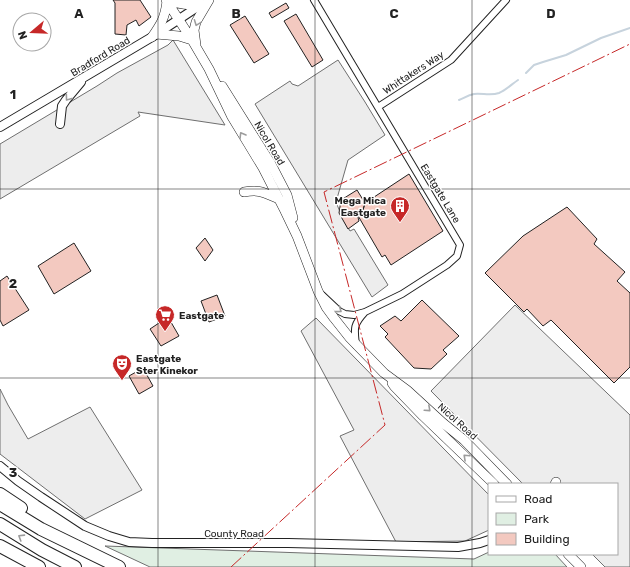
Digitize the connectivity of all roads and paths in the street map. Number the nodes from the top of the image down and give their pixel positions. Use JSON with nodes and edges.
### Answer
{"nodes":[{"id":1,"x":167,"y":0,"type":"edge"},
{"id":2,"x":314,"y":0,"type":"edge"},
{"id":3,"x":506,"y":0,"type":"edge"},
{"id":4,"x":206,"y":1,"type":"edge"},
{"id":5,"x":178,"y":19,"type":"junction"},
{"id":6,"x":154,"y":36,"type":"junction"},
{"id":7,"x":194,"y":44,"type":"junction"},
{"id":8,"x":209,"y":69,"type":"junction"},
{"id":9,"x":85,"y":77,"type":"junction"},
{"id":10,"x":378,"y":107,"type":"junction"},
{"id":11,"x":60,"y":124,"type":"dead end"},
{"id":12,"x":0,"y":128,"type":"edge"},
{"id":13,"x":244,"y":192,"type":"dead end"},
{"id":14,"x":279,"y":199,"type":"junction"},
{"id":15,"x":297,"y":236,"type":"junction"},
{"id":16,"x":318,"y":291,"type":"junction"},
{"id":17,"x":365,"y":312,"type":"junction"},
{"id":18,"x":356,"y":345,"type":"junction"},
{"id":19,"x":390,"y":378,"type":"junction"},
{"id":20,"x":0,"y":466,"type":"edge"},
{"id":21,"x":493,"y":483,"type":"edge"},
{"id":22,"x":507,"y":483,"type":"edge"},
{"id":23,"x":0,"y":494,"type":"edge"},
{"id":24,"x":0,"y":504,"type":"edge"},
{"id":25,"x":0,"y":524,"type":"edge"},
{"id":26,"x":488,"y":540,"type":"edge"},
{"id":27,"x":0,"y":546,"type":"edge"},
{"id":28,"x":88,"y":552,"type":"junction"},
{"id":29,"x":569,"y":555,"type":"edge"},
{"id":30,"x":40,"y":567,"type":"edge"},
{"id":31,"x":75,"y":567,"type":"edge"},
{"id":32,"x":119,"y":567,"type":"edge"},
{"id":33,"x":581,"y":567,"type":"edge"}],
"edges":[{"from":1,"to":4,"type":"main road"},
{"from":1,"to":5,"type":"main road","name":"Nicol Road"},
{"from":1,"to":6,"type":"main road"},
{"from":2,"to":10,"type":"street","name":"Eastgate Lane"},
{"from":3,"to":10,"type":"street","name":"Whittakers Way"},
{"from":4,"to":5,"type":"street","name":"Bradford Road"},
{"from":4,"to":7,"type":"main road","one_way":true},
{"from":5,"to":6,"type":"street","name":"Bradford Road"},
{"from":5,"to":7,"type":"main road","name":"Nicol Road"},
{"from":6,"to":7,"type":"main road"},
{"from":6,"to":9,"type":"street","name":"Bradford Road"},
{"from":7,"to":8,"type":"main road","name":"Nicol Road"},
{"from":14,"to":8,"type":"main road","name":"Nicol Road","one_way":true},
{"from":8,"to":15,"type":"main road","name":"Nicol Road"},
{"from":9,"to":11,"type":"street","one_way":true},
{"from":9,"to":12,"type":"street","name":"Bradford Road"},
{"from":10,"to":17,"type":"street","name":"Eastgate Lane"},
{"from":13,"to":14,"type":"main road"},
{"from":14,"to":15,"type":"main road","name":"Nicol Road"},
{"from":15,"to":16,"type":"main road","name":"Nicol Road"},
{"from":16,"to":17,"type":"street","name":"Eastgate Lane","one_way":true},
{"from":16,"to":18,"type":"main road","name":"Nicol Road"},
{"from":17,"to":18,"type":"street"},
{"from":18,"to":19,"type":"main road","name":"Nicol Road"},
{"from":21,"to":19,"type":"main road","name":"Nicol Road","one_way":true},
{"from":19,"to":22,"type":"main road","name":"Nicol Road","one_way":true},
{"from":20,"to":26,"type":"street","name":"County Road"},
{"from":23,"to":28,"type":"highway"},
{"from":24,"to":28,"type":"highway"},
{"from":31,"to":25,"type":"highway","one_way":true},
{"from":27,"to":30,"type":"highway"},
{"from":28,"to":32,"type":"highway"},
{"from":29,"to":33,"type":"main road"}]}
